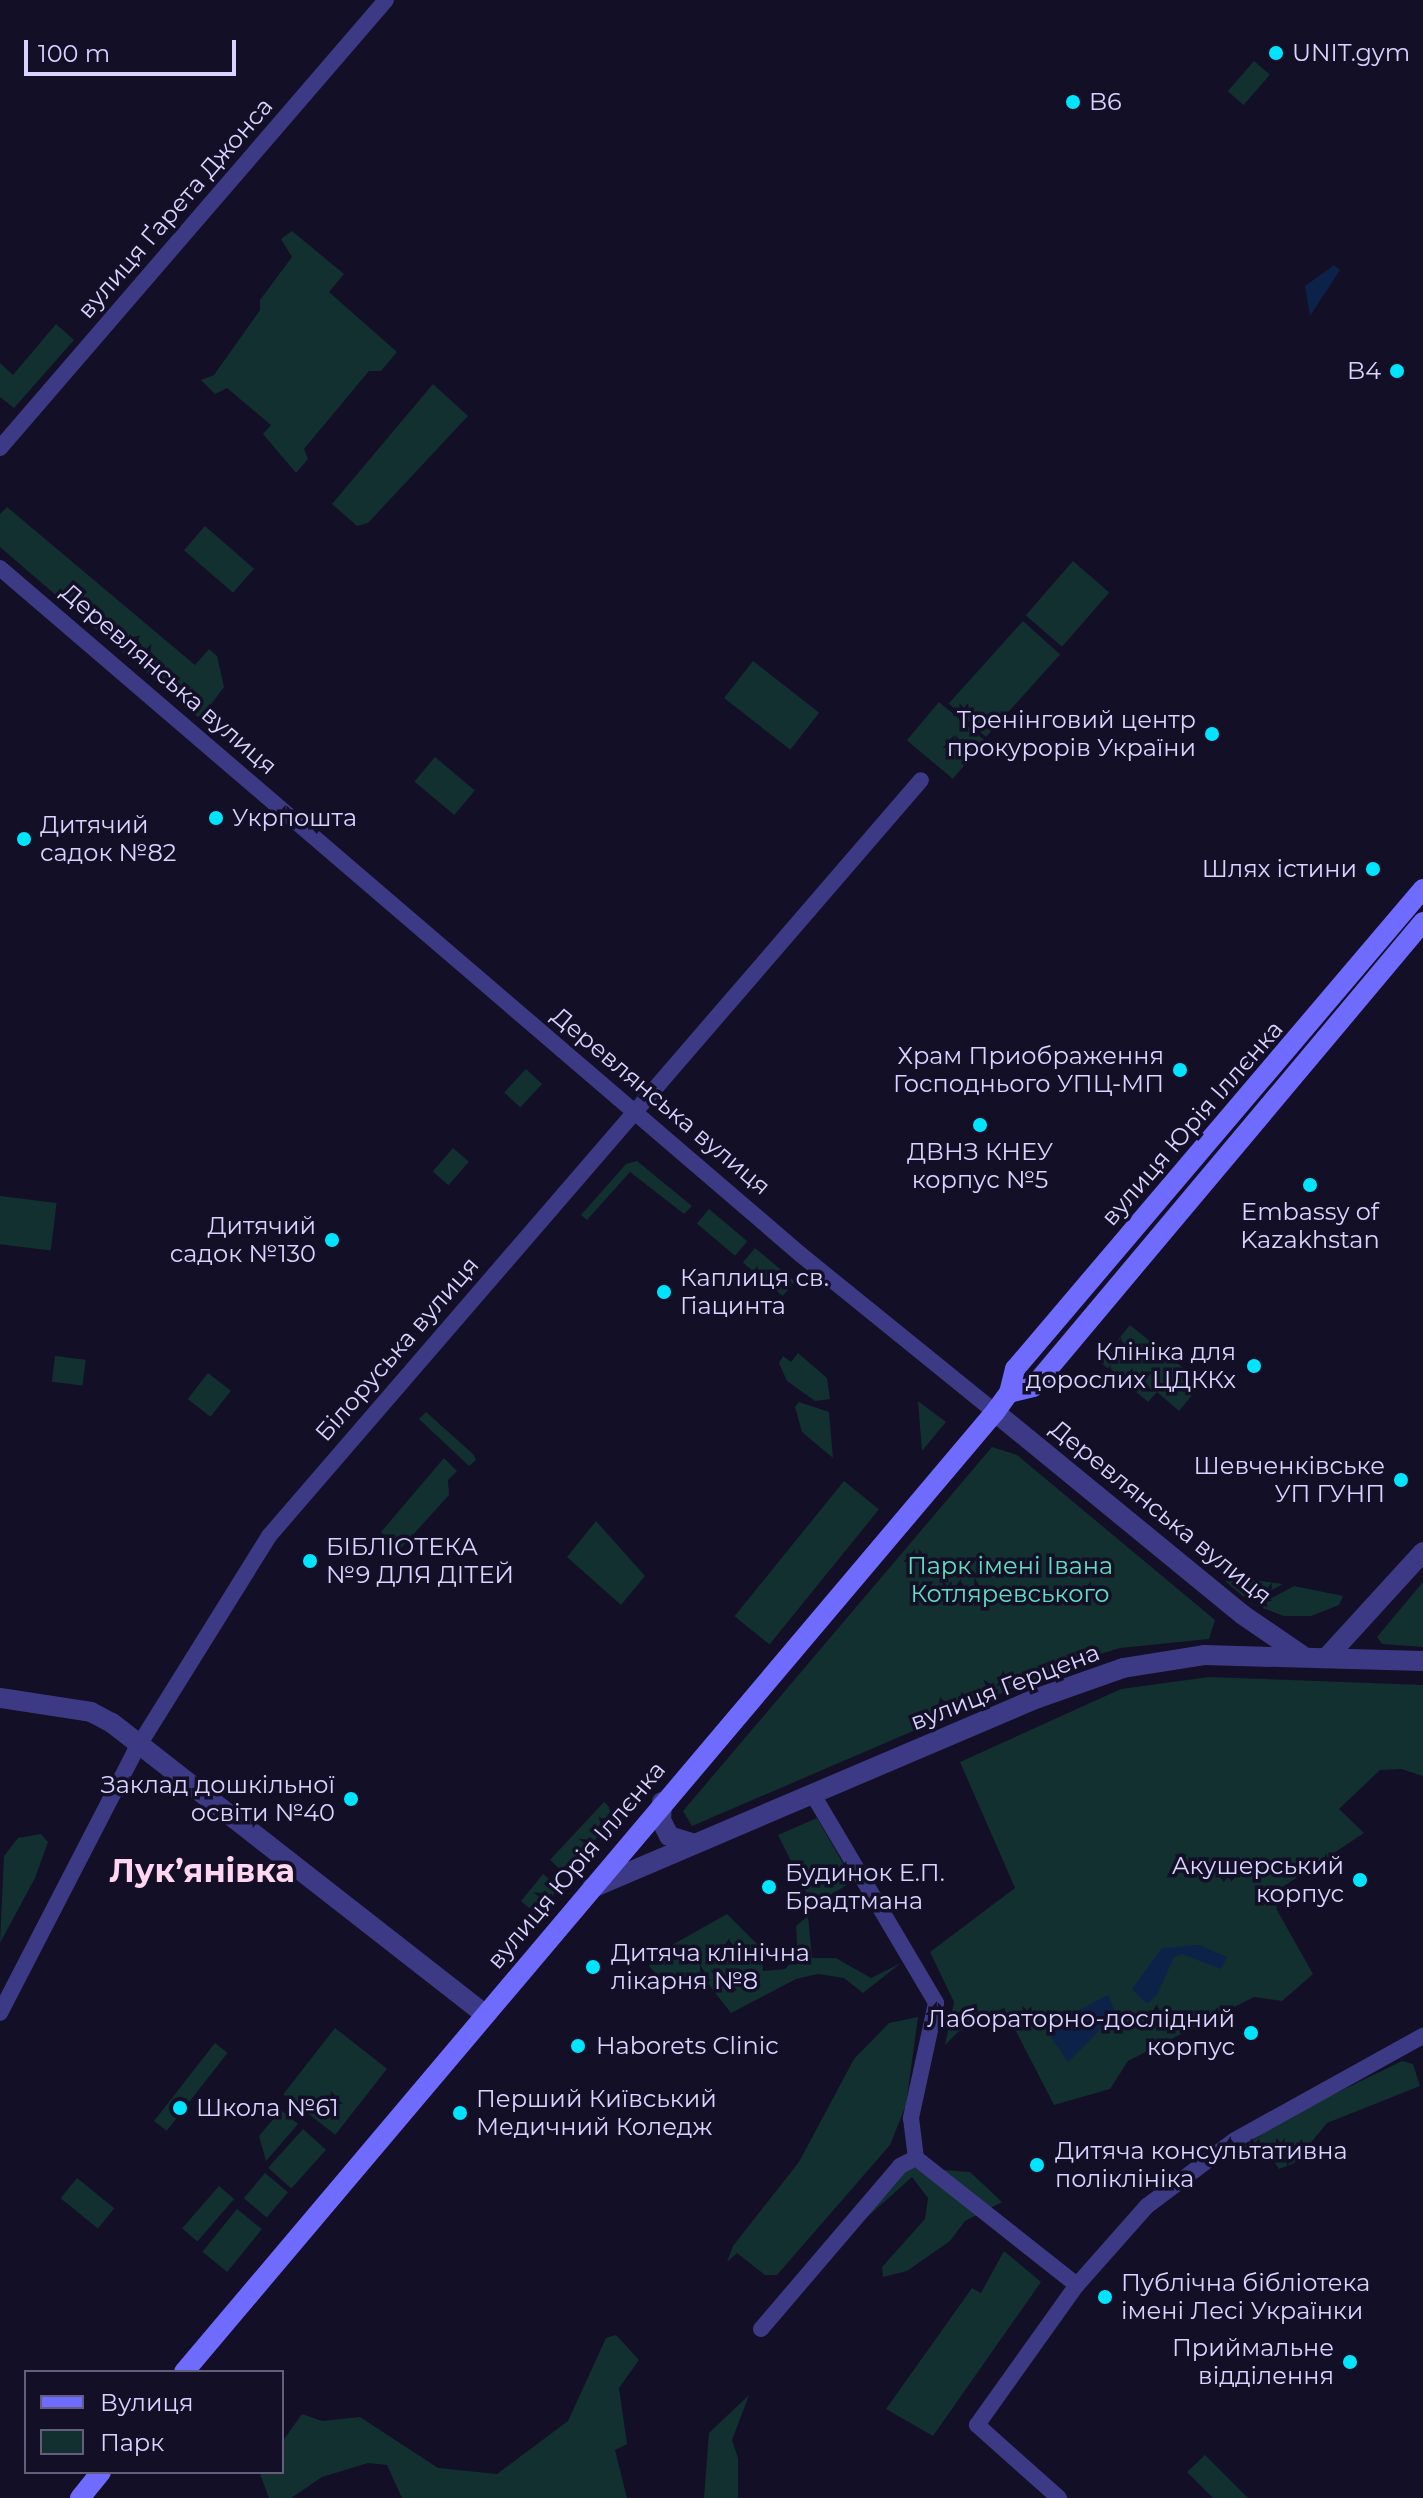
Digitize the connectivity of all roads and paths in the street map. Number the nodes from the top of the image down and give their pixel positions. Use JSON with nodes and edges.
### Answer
{"nodes":[{"id":1,"x":386,"y":0,"type":"edge"},
{"id":2,"x":0,"y":448,"type":"edge"},
{"id":3,"x":0,"y":568,"type":"edge"},
{"id":4,"x":921,"y":780,"type":"dead end"},
{"id":5,"x":1423,"y":889,"type":"edge"},
{"id":6,"x":1423,"y":922,"type":"edge"},
{"id":7,"x":635,"y":1114,"type":"junction"},
{"id":8,"x":1009,"y":1393,"type":"junction"},
{"id":9,"x":995,"y":1412,"type":"junction"},
{"id":10,"x":1423,"y":1552,"type":"edge"},
{"id":11,"x":1303,"y":1656,"type":"junction"},
{"id":12,"x":1328,"y":1656,"type":"junction"},
{"id":13,"x":1423,"y":1661,"type":"edge"},
{"id":14,"x":0,"y":1698,"type":"edge"},
{"id":15,"x":140,"y":1744,"type":"junction"},
{"id":16,"x":812,"y":1793,"type":"junction"},
{"id":17,"x":662,"y":1802,"type":"junction"},
{"id":18,"x":692,"y":1843,"type":"junction"},
{"id":19,"x":586,"y":1890,"type":"junction"},
{"id":20,"x":0,"y":2013,"type":"edge"},
{"id":21,"x":486,"y":2015,"type":"junction"},
{"id":22,"x":1416,"y":2040,"type":"edge"},
{"id":23,"x":916,"y":2158,"type":"junction"},
{"id":24,"x":1077,"y":2285,"type":"junction"},
{"id":25,"x":761,"y":2329,"type":"dead end"},
{"id":26,"x":186,"y":2370,"type":"edge"},
{"id":27,"x":99,"y":2474,"type":"edge"},
{"id":28,"x":80,"y":2498,"type":"edge"},
{"id":29,"x":1059,"y":2498,"type":"edge"}],
"edges":[{"from":1,"to":2,"type":"street","name":"вулиця Ґарета Джонса"},
{"from":3,"to":7,"type":"street","name":"Деревлянська вулиця"},
{"from":4,"to":7,"type":"street","name":"Білоруська вулиця"},
{"from":5,"to":8,"type":"main road","name":"вулиця Юрія Іллєнка"},
{"from":6,"to":8,"type":"main road","name":"вулиця Юрія Іллєнка"},
{"from":7,"to":9,"type":"street","name":"Деревлянська вулиця"},
{"from":7,"to":15,"type":"street","name":"Білоруська вулиця"},
{"from":8,"to":9,"type":"main road","name":"вулиця Юрія Іллєнка"},
{"from":9,"to":11,"type":"street","name":"Деревлянська вулиця"},
{"from":9,"to":17,"type":"main road","name":"вулиця Юрія Іллєнка"},
{"from":10,"to":12,"type":"street"},
{"from":11,"to":12,"type":"street","name":"вулиця Герцена"},
{"from":11,"to":16,"type":"street","name":"вулиця Герцена"},
{"from":12,"to":13,"type":"street","name":"вулиця Герцена"},
{"from":14,"to":15,"type":"street"},
{"from":15,"to":20,"type":"street","name":"Білоруська вулиця"},
{"from":15,"to":21,"type":"street"},
{"from":16,"to":18,"type":"street","name":"вулиця Герцена"},
{"from":16,"to":23,"type":"street"},
{"from":17,"to":18,"type":"street"},
{"from":17,"to":19,"type":"main road","name":"вулиця Юрія Іллєнка"},
{"from":18,"to":19,"type":"street","name":"вулиця Герцена"},
{"from":19,"to":21,"type":"main road","name":"вулиця Юрія Іллєнка"},
{"from":21,"to":26,"type":"main road","name":"вулиця Юрія Іллєнка"},
{"from":22,"to":24,"type":"street"},
{"from":23,"to":24,"type":"street"},
{"from":23,"to":25,"type":"street"},
{"from":24,"to":29,"type":"street"},
{"from":27,"to":28,"type":"main road"}]}
